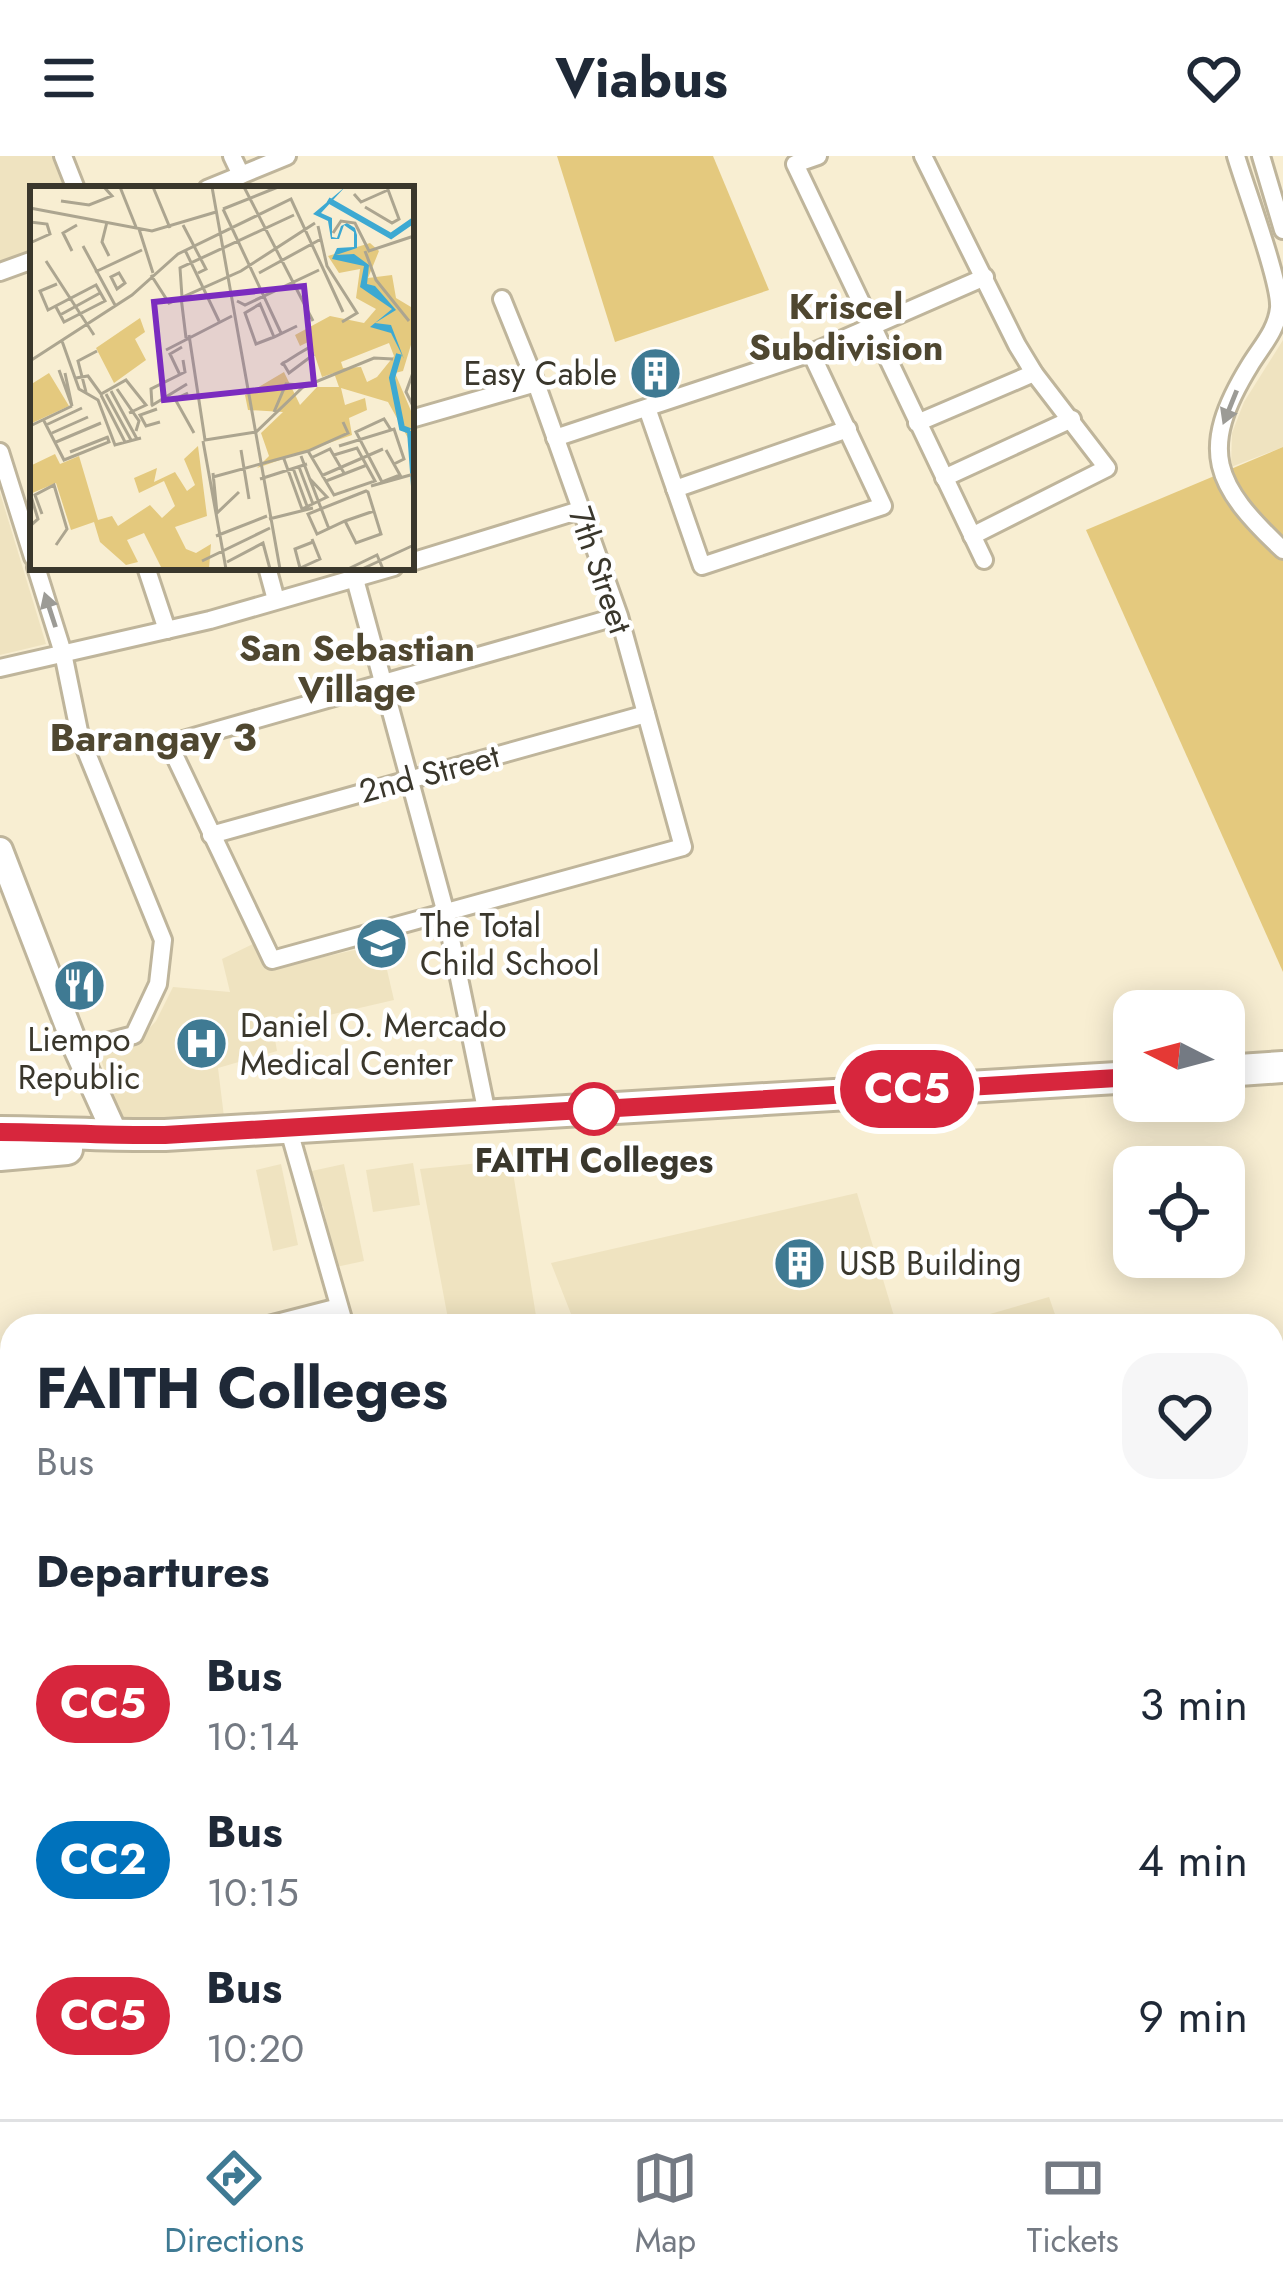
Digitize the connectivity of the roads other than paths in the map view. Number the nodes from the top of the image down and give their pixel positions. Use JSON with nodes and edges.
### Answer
{"nodes":[{"id":1,"x":63,"y":156,"type":"edge"},
{"id":2,"x":232,"y":156,"type":"edge"},
{"id":3,"x":287,"y":156,"type":"edge"},
{"id":4,"x":818,"y":156,"type":"edge"},
{"id":5,"x":923,"y":156,"type":"edge"},
{"id":6,"x":1236,"y":156,"type":"edge"},
{"id":7,"x":1261,"y":156,"type":"edge"},
{"id":8,"x":241,"y":176,"type":"junction"},
{"id":9,"x":75,"y":186,"type":"edge"},
{"id":10,"x":215,"y":186,"type":"edge"},
{"id":11,"x":1283,"y":230,"type":"edge"},
{"id":12,"x":30,"y":261,"type":"edge"},
{"id":13,"x":0,"y":272,"type":"edge"},
{"id":14,"x":985,"y":277,"type":"junction"},
{"id":15,"x":502,"y":299,"type":"dead end"},
{"id":16,"x":1281,"y":303,"type":"edge"},
{"id":17,"x":871,"y":328,"type":"junction"},
{"id":18,"x":812,"y":353,"type":"junction"},
{"id":19,"x":1034,"y":374,"type":"junction"},
{"id":20,"x":536,"y":383,"type":"junction"},
{"id":21,"x":647,"y":408,"type":"junction"},
{"id":22,"x":414,"y":418,"type":"edge"},
{"id":23,"x":1072,"y":419,"type":"junction"},
{"id":24,"x":917,"y":423,"type":"junction"},
{"id":25,"x":848,"y":429,"type":"junction"},
{"id":26,"x":555,"y":438,"type":"junction"},
{"id":27,"x":0,"y":452,"type":"edge"},
{"id":28,"x":944,"y":478,"type":"junction"},
{"id":29,"x":675,"y":489,"type":"junction"},
{"id":30,"x":580,"y":510,"type":"junction"},
{"id":31,"x":972,"y":536,"type":"junction"},
{"id":32,"x":30,"y":547,"type":"edge"},
{"id":33,"x":1283,"y":550,"type":"edge"},
{"id":34,"x":984,"y":560,"type":"dead end"},
{"id":35,"x":414,"y":561,"type":"edge"},
{"id":36,"x":37,"y":570,"type":"edge"},
{"id":37,"x":147,"y":570,"type":"edge"},
{"id":38,"x":268,"y":570,"type":"edge"},
{"id":39,"x":384,"y":570,"type":"edge"},
{"id":40,"x":356,"y":579,"type":"junction"},
{"id":41,"x":276,"y":600,"type":"junction"},
{"id":42,"x":619,"y":616,"type":"junction"},
{"id":43,"x":167,"y":630,"type":"junction"},
{"id":44,"x":63,"y":653,"type":"junction"},
{"id":45,"x":0,"y":668,"type":"edge"},
{"id":46,"x":383,"y":683,"type":"junction"},
{"id":47,"x":646,"y":714,"type":"junction"},
{"id":48,"x":408,"y":777,"type":"junction"},
{"id":49,"x":212,"y":835,"type":"junction"},
{"id":50,"x":0,"y":850,"type":"edge"},
{"id":51,"x":445,"y":910,"type":"junction"},
{"id":52,"x":77,"y":1051,"type":"junction"},
{"id":53,"x":1283,"y":1067,"type":"edge"},
{"id":54,"x":1245,"y":1070,"type":"edge"},
{"id":55,"x":1113,"y":1078,"type":"edge"},
{"id":56,"x":487,"y":1114,"type":"junction"},
{"id":57,"x":288,"y":1127,"type":"junction"},
{"id":58,"x":0,"y":1132,"type":"edge"},
{"id":59,"x":108,"y":1137,"type":"junction"},
{"id":60,"x":0,"y":1155,"type":"edge"},
{"id":61,"x":339,"y":1307,"type":"junction"},
{"id":62,"x":312,"y":1314,"type":"edge"},
{"id":63,"x":341,"y":1314,"type":"edge"}],
"edges":[{"from":1,"to":9,"type":"street"},
{"from":2,"to":8,"type":"street"},
{"from":3,"to":8,"type":"street"},
{"from":4,"to":17,"type":"street"},
{"from":5,"to":14,"type":"street"},
{"from":6,"to":16,"type":"street"},
{"from":7,"to":11,"type":"street"},
{"from":8,"to":10,"type":"street"},
{"from":12,"to":13,"type":"street"},
{"from":14,"to":17,"type":"street"},
{"from":14,"to":19,"type":"street"},
{"from":15,"to":20,"type":"street","name":"7th Street"},
{"from":16,"to":33,"type":"street","one_way":true},
{"from":17,"to":18,"type":"street"},
{"from":17,"to":24,"type":"street"},
{"from":18,"to":21,"type":"street"},
{"from":18,"to":25,"type":"street"},
{"from":19,"to":23,"type":"street"},
{"from":19,"to":24,"type":"street"},
{"from":20,"to":22,"type":"street"},
{"from":20,"to":26,"type":"street","name":"7th Street"},
{"from":21,"to":26,"type":"street"},
{"from":21,"to":29,"type":"street"},
{"from":23,"to":28,"type":"street"},
{"from":23,"to":31,"type":"street"},
{"from":24,"to":28,"type":"street"},
{"from":25,"to":29,"type":"street"},
{"from":25,"to":29,"type":"street"},
{"from":26,"to":30,"type":"street","name":"7th Street"},
{"from":27,"to":32,"type":"street"},
{"from":28,"to":31,"type":"street"},
{"from":30,"to":35,"type":"street"},
{"from":30,"to":42,"type":"street","name":"7th Street"},
{"from":31,"to":34,"type":"street"},
{"from":44,"to":36,"type":"street","one_way":true},
{"from":37,"to":43,"type":"street"},
{"from":38,"to":41,"type":"street"},
{"from":39,"to":40,"type":"street"},
{"from":40,"to":41,"type":"street"},
{"from":40,"to":46,"type":"street"},
{"from":41,"to":43,"type":"street"},
{"from":42,"to":46,"type":"street"},
{"from":42,"to":47,"type":"street","name":"7th Street"},
{"from":43,"to":44,"type":"street"},
{"from":44,"to":45,"type":"street"},
{"from":44,"to":52,"type":"street"},
{"from":46,"to":48,"type":"street"},
{"from":46,"to":49,"type":"street"},
{"from":47,"to":48,"type":"street","name":"2nd Street"},
{"from":47,"to":51,"type":"street","name":"7th Street"},
{"from":48,"to":49,"type":"street","name":"2nd Street"},
{"from":48,"to":51,"type":"street"},
{"from":49,"to":51,"type":"street"},
{"from":50,"to":52,"type":"street"},
{"from":51,"to":56,"type":"street"},
{"from":52,"to":59,"type":"street"},
{"from":53,"to":54,"type":"highway"},
{"from":55,"to":56,"type":"highway"},
{"from":56,"to":57,"type":"highway"},
{"from":57,"to":59,"type":"highway"},
{"from":57,"to":61,"type":"street"},
{"from":58,"to":59,"type":"highway"},
{"from":59,"to":60,"type":"highway"},
{"from":61,"to":62,"type":"street"},
{"from":61,"to":63,"type":"street"}]}
